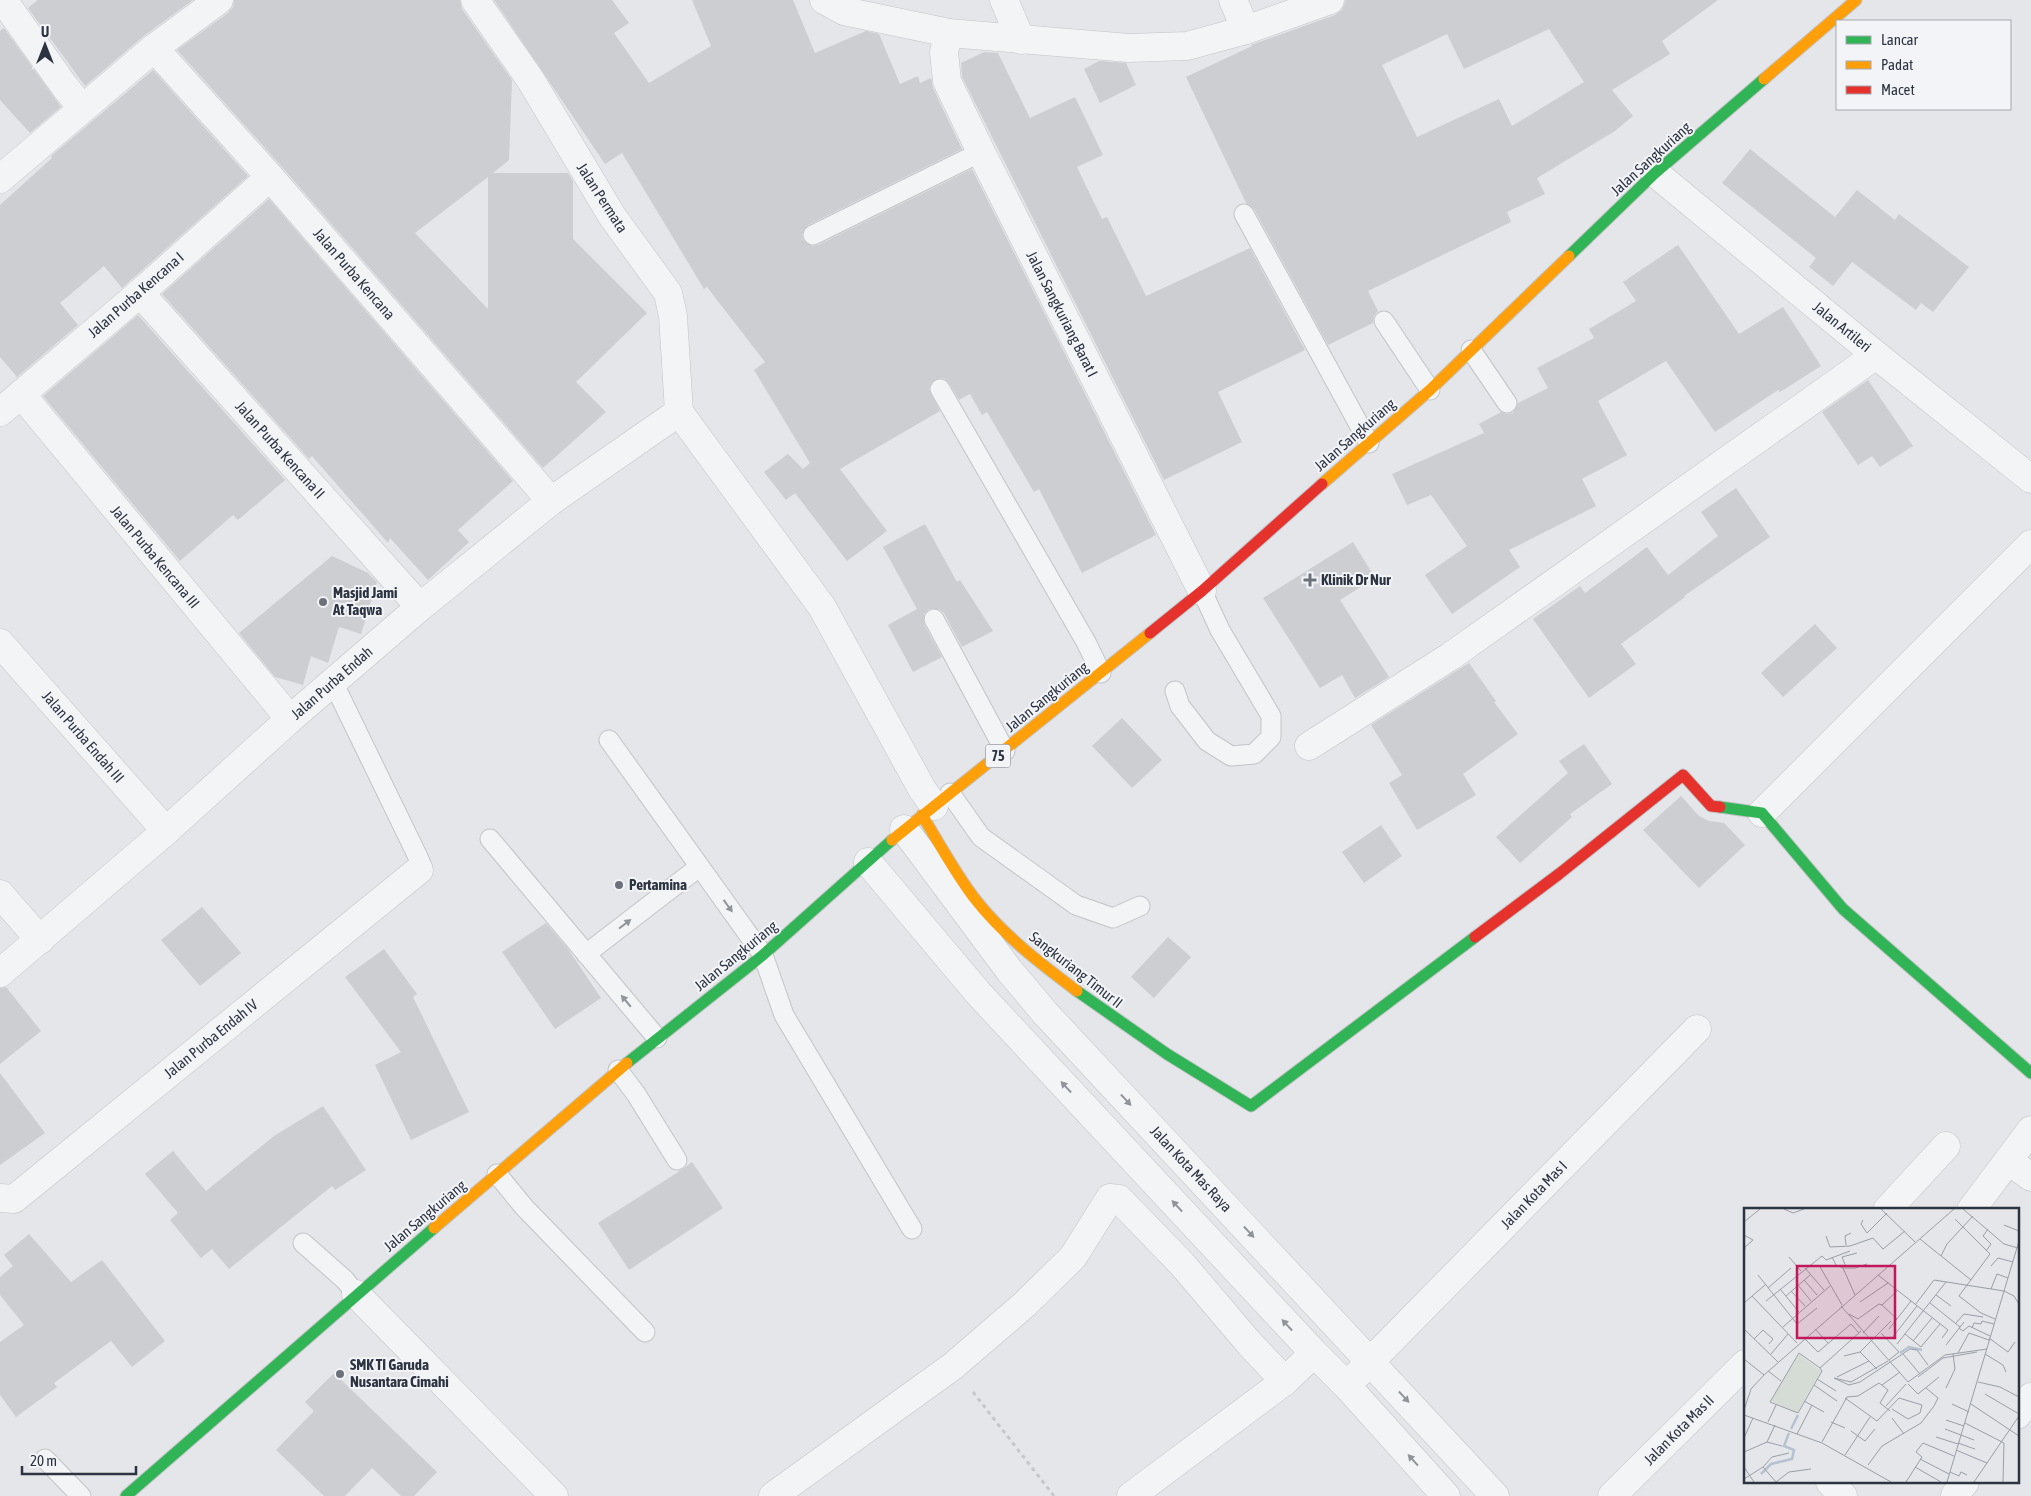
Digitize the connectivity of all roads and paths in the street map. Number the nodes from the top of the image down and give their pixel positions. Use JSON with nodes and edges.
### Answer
{"nodes":[{"id":1,"x":3,"y":0,"type":"edge"},
{"id":2,"x":219,"y":0,"type":"edge"},
{"id":3,"x":475,"y":0,"type":"edge"},
{"id":4,"x":824,"y":0,"type":"edge"},
{"id":5,"x":1004,"y":0,"type":"edge"},
{"id":6,"x":1232,"y":0,"type":"edge"},
{"id":7,"x":1330,"y":0,"type":"edge"},
{"id":8,"x":1856,"y":0,"type":"edge"},
{"id":9,"x":1246,"y":30,"type":"junction"},
{"id":10,"x":949,"y":33,"type":"junction"},
{"id":11,"x":1021,"y":40,"type":"junction"},
{"id":12,"x":154,"y":48,"type":"junction"},
{"id":13,"x":82,"y":108,"type":"junction"},
{"id":14,"x":981,"y":152,"type":"junction"},
{"id":15,"x":1655,"y":173,"type":"junction"},
{"id":16,"x":270,"y":177,"type":"junction"},
{"id":17,"x":0,"y":179,"type":"edge"},
{"id":18,"x":1244,"y":214,"type":"dead end"},
{"id":19,"x":813,"y":235,"type":"dead end"},
{"id":20,"x":140,"y":293,"type":"junction"},
{"id":21,"x":1384,"y":321,"type":"dead end"},
{"id":22,"x":1471,"y":350,"type":"junction"},
{"id":23,"x":1876,"y":355,"type":"junction"},
{"id":24,"x":940,"y":389,"type":"dead end"},
{"id":25,"x":1430,"y":390,"type":"junction"},
{"id":26,"x":21,"y":394,"type":"junction"},
{"id":27,"x":1507,"y":403,"type":"dead end"},
{"id":28,"x":0,"y":412,"type":"edge"},
{"id":29,"x":679,"y":412,"type":"junction"},
{"id":30,"x":1370,"y":442,"type":"junction"},
{"id":31,"x":2031,"y":479,"type":"edge"},
{"id":32,"x":552,"y":501,"type":"junction"},
{"id":33,"x":2031,"y":544,"type":"edge"},
{"id":34,"x":1202,"y":591,"type":"junction"},
{"id":35,"x":420,"y":607,"type":"junction"},
{"id":36,"x":934,"y":618,"type":"dead end"},
{"id":37,"x":0,"y":643,"type":"edge"},
{"id":38,"x":1101,"y":673,"type":"junction"},
{"id":39,"x":333,"y":682,"type":"junction"},
{"id":40,"x":1175,"y":692,"type":"dead end"},
{"id":41,"x":290,"y":719,"type":"junction"},
{"id":42,"x":609,"y":740,"type":"dead end"},
{"id":43,"x":1308,"y":746,"type":"dead end"},
{"id":44,"x":1005,"y":750,"type":"junction"},
{"id":45,"x":928,"y":811,"type":"junction"},
{"id":46,"x":1762,"y":813,"type":"junction"},
{"id":47,"x":166,"y":831,"type":"junction"},
{"id":48,"x":490,"y":838,"type":"dead end"},
{"id":49,"x":868,"y":862,"type":"junction"},
{"id":50,"x":699,"y":867,"type":"junction"},
{"id":51,"x":419,"y":870,"type":"joint"},
{"id":52,"x":0,"y":894,"type":"edge"},
{"id":53,"x":1140,"y":906,"type":"dead end"},
{"id":54,"x":40,"y":940,"type":"junction"},
{"id":55,"x":586,"y":954,"type":"junction"},
{"id":56,"x":763,"y":955,"type":"junction"},
{"id":57,"x":0,"y":973,"type":"edge"},
{"id":58,"x":1045,"y":1013,"type":"junction"},
{"id":59,"x":1697,"y":1029,"type":"dead end"},
{"id":60,"x":1018,"y":1035,"type":"junction"},
{"id":61,"x":657,"y":1038,"type":"junction"},
{"id":62,"x":618,"y":1070,"type":"junction"},
{"id":63,"x":2031,"y":1073,"type":"edge"},
{"id":64,"x":2031,"y":1130,"type":"edge"},
{"id":65,"x":1946,"y":1146,"type":"dead end"},
{"id":66,"x":677,"y":1160,"type":"dead end"},
{"id":67,"x":2009,"y":1161,"type":"junction"},
{"id":68,"x":498,"y":1174,"type":"junction"},
{"id":69,"x":2031,"y":1177,"type":"edge"},
{"id":70,"x":0,"y":1198,"type":"edge"},
{"id":71,"x":1889,"y":1208,"type":"edge"},
{"id":72,"x":1973,"y":1208,"type":"edge"},
{"id":73,"x":912,"y":1229,"type":"dead end"},
{"id":74,"x":303,"y":1243,"type":"dead end"},
{"id":75,"x":356,"y":1294,"type":"junction"},
{"id":76,"x":645,"y":1332,"type":"dead end"},
{"id":77,"x":1314,"y":1353,"type":"junction"},
{"id":78,"x":1371,"y":1362,"type":"junction"},
{"id":79,"x":953,"y":1366,"type":"junction"},
{"id":80,"x":1740,"y":1378,"type":"edge"},
{"id":81,"x":1285,"y":1381,"type":"junction"},
{"id":82,"x":1346,"y":1385,"type":"junction"},
{"id":83,"x":2031,"y":1397,"type":"edge"},
{"id":84,"x":2018,"y":1414,"type":"edge"},
{"id":85,"x":44,"y":1459,"type":"dead end"},
{"id":86,"x":1832,"y":1484,"type":"edge"},
{"id":87,"x":1963,"y":1484,"type":"edge"},
{"id":88,"x":134,"y":1494,"type":"edge"},
{"id":89,"x":1955,"y":1495,"type":"edge"},
{"id":90,"x":81,"y":1496,"type":"edge"},
{"id":91,"x":554,"y":1496,"type":"edge"},
{"id":92,"x":773,"y":1496,"type":"edge"},
{"id":93,"x":1054,"y":1496,"type":"edge"},
{"id":94,"x":1131,"y":1496,"type":"edge"},
{"id":95,"x":1446,"y":1496,"type":"edge"},
{"id":96,"x":1495,"y":1496,"type":"edge"},
{"id":97,"x":1612,"y":1496,"type":"edge"},
{"id":98,"x":1843,"y":1496,"type":"edge"}],
"edges":[{"from":1,"to":13,"type":"street"},
{"from":2,"to":12,"type":"street"},
{"from":3,"to":29,"type":"street","name":"Jalan Permata"},
{"from":4,"to":10,"type":"street"},
{"from":5,"to":11,"type":"street"},
{"from":6,"to":9,"type":"street"},
{"from":7,"to":9,"type":"street"},
{"from":8,"to":15,"type":"main road","name":"Jalan Sangkuriang","number":"75"},
{"from":9,"to":11,"type":"street"},
{"from":10,"to":11,"type":"street"},
{"from":10,"to":14,"type":"street","name":"Jalan Sangkuriang Barat I"},
{"from":12,"to":13,"type":"street"},
{"from":12,"to":16,"type":"street","name":"Jalan Purba Kencana"},
{"from":13,"to":17,"type":"street"},
{"from":14,"to":19,"type":"lane"},
{"from":14,"to":34,"type":"street","name":"Jalan Sangkuriang Barat I"},
{"from":15,"to":22,"type":"main road","name":"Jalan Sangkuriang","number":"75"},
{"from":15,"to":23,"type":"street","name":"Jalan Artileri"},
{"from":16,"to":20,"type":"street","name":"Jalan Purba Kencana I"},
{"from":16,"to":32,"type":"street","name":"Jalan Purba Kencana"},
{"from":18,"to":30,"type":"lane"},
{"from":20,"to":26,"type":"street","name":"Jalan Purba Kencana I"},
{"from":20,"to":35,"type":"street","name":"Jalan Purba Kencana II"},
{"from":21,"to":25,"type":"lane"},
{"from":22,"to":25,"type":"main road","name":"Jalan Sangkuriang","number":"75"},
{"from":22,"to":27,"type":"lane"},
{"from":23,"to":31,"type":"street","name":"Jalan Artileri"},
{"from":23,"to":43,"type":"street"},
{"from":24,"to":38,"type":"lane"},
{"from":25,"to":30,"type":"main road","name":"Jalan Sangkuriang","number":"75"},
{"from":26,"to":28,"type":"street","name":"Jalan Purba Kencana I"},
{"from":26,"to":41,"type":"street","name":"Jalan Purba Kencana III"},
{"from":29,"to":32,"type":"street","name":"Jalan Purba Endah"},
{"from":29,"to":45,"type":"street","name":"Jalan Kota Mas Raya"},
{"from":30,"to":34,"type":"main road","name":"Jalan Sangkuriang","number":"75"},
{"from":32,"to":35,"type":"street","name":"Jalan Purba Endah"},
{"from":33,"to":46,"type":"street"},
{"from":34,"to":38,"type":"main road","name":"Jalan Sangkuriang","number":"75"},
{"from":34,"to":40,"type":"lane"},
{"from":35,"to":39,"type":"street","name":"Jalan Purba Endah"},
{"from":36,"to":44,"type":"lane"},
{"from":37,"to":47,"type":"street","name":"Jalan Purba Endah III"},
{"from":38,"to":44,"type":"main road","name":"Jalan Sangkuriang","number":"75"},
{"from":39,"to":41,"type":"street","name":"Jalan Purba Endah"},
{"from":39,"to":51,"type":"lane"},
{"from":41,"to":47,"type":"street","name":"Jalan Purba Endah"},
{"from":42,"to":50,"type":"lane"},
{"from":44,"to":45,"type":"main road","name":"Jalan Sangkuriang","number":"75"},
{"from":45,"to":46,"type":"main road","name":"Sangkuriang Timur II"},
{"from":45,"to":49,"type":"main road","name":"Jalan Sangkuriang","number":"75"},
{"from":45,"to":53,"type":"lane"},
{"from":45,"to":58,"type":"street","name":"Jalan Kota Mas Raya"},
{"from":46,"to":63,"type":"main road"},
{"from":47,"to":54,"type":"street","name":"Jalan Purba Endah"},
{"from":48,"to":55,"type":"lane"},
{"from":49,"to":56,"type":"main road","name":"Jalan Sangkuriang","number":"75"},
{"from":49,"to":60,"type":"street"},
{"from":55,"to":50,"type":"lane","one_way":true},
{"from":50,"to":56,"type":"lane","one_way":true},
{"from":51,"to":70,"type":"street","name":"Jalan Purba Endah IV"},
{"from":52,"to":54,"type":"street"},
{"from":54,"to":57,"type":"street","name":"Jalan Purba Endah"},
{"from":61,"to":55,"type":"lane","one_way":true},
{"from":56,"to":61,"type":"main road","name":"Jalan Sangkuriang","number":"75"},
{"from":56,"to":73,"type":"lane"},
{"from":58,"to":60,"type":"street"},
{"from":58,"to":78,"type":"street","name":"Jalan Kota Mas Raya","one_way":true},
{"from":59,"to":78,"type":"street","name":"Jalan Kota Mas I"},
{"from":77,"to":60,"type":"street","one_way":true},
{"from":61,"to":62,"type":"main road","name":"Jalan Sangkuriang","number":"75"},
{"from":62,"to":66,"type":"lane"},
{"from":62,"to":68,"type":"main road","name":"Jalan Sangkuriang","number":"75"},
{"from":64,"to":67,"type":"street"},
{"from":65,"to":71,"type":"street"},
{"from":67,"to":69,"type":"street"},
{"from":67,"to":72,"type":"street"},
{"from":68,"to":75,"type":"main road","name":"Jalan Sangkuriang","number":"75"},
{"from":68,"to":76,"type":"lane"},
{"from":74,"to":75,"type":"lane"},
{"from":75,"to":88,"type":"main road","name":"Jalan Sangkuriang","number":"75"},
{"from":75,"to":91,"type":"street"},
{"from":77,"to":81,"type":"street"},
{"from":77,"to":82,"type":"street"},
{"from":78,"to":82,"type":"street","name":"Jalan Kota Mas I"},
{"from":78,"to":96,"type":"street","name":"Jalan Kota Mas Raya","one_way":true},
{"from":79,"to":81,"type":"street"},
{"from":79,"to":92,"type":"street"},
{"from":79,"to":93,"type":"path"},
{"from":80,"to":97,"type":"street","name":"Jalan Kota Mas II"},
{"from":81,"to":94,"type":"street"},
{"from":95,"to":82,"type":"street","one_way":true},
{"from":83,"to":84,"type":"street"},
{"from":85,"to":90,"type":"lane"},
{"from":86,"to":98,"type":"street"},
{"from":87,"to":89,"type":"street"}]}
